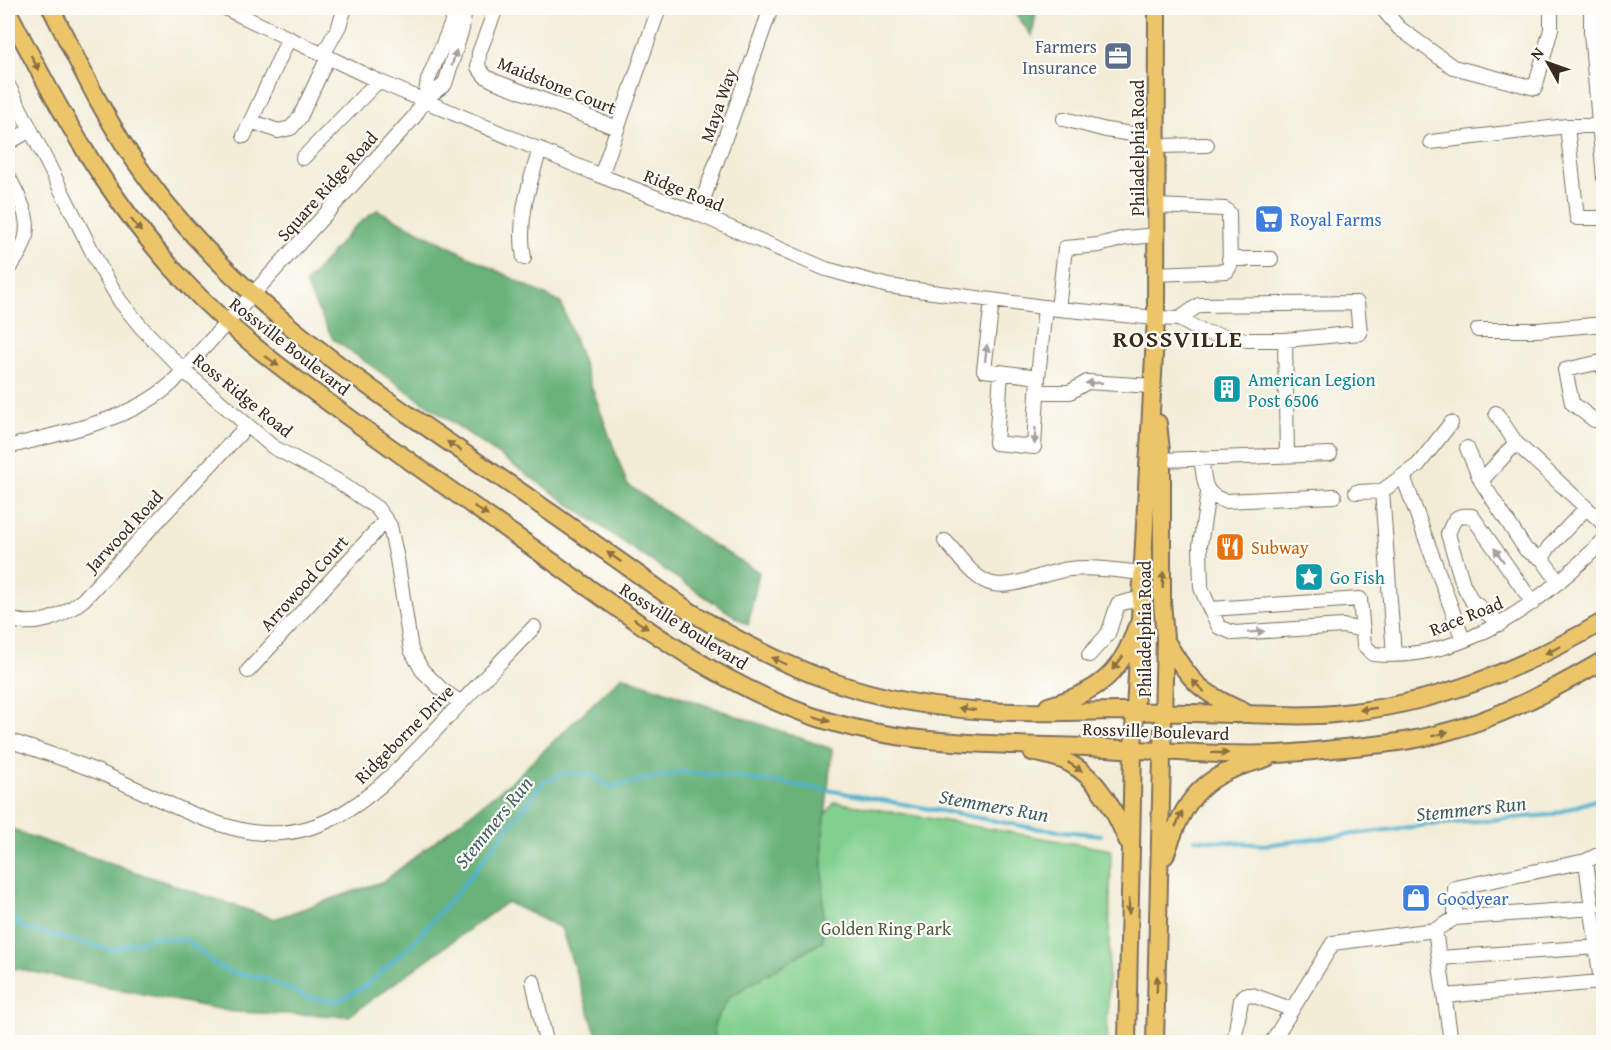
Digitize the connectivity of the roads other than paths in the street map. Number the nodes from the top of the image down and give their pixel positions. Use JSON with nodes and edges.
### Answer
{"nodes":[{"id":1,"x":51,"y":8,"type":"edge"},
{"id":2,"x":225,"y":8,"type":"edge"},
{"id":3,"x":345,"y":8,"type":"edge"},
{"id":4,"x":458,"y":8,"type":"edge"},
{"id":5,"x":465,"y":8,"type":"edge"},
{"id":6,"x":495,"y":8,"type":"edge"},
{"id":7,"x":659,"y":8,"type":"edge"},
{"id":8,"x":771,"y":8,"type":"edge"},
{"id":9,"x":1157,"y":8,"type":"edge"},
{"id":10,"x":1382,"y":8,"type":"edge"},
{"id":11,"x":1551,"y":8,"type":"edge"},
{"id":12,"x":1591,"y":8,"type":"edge"},
{"id":13,"x":8,"y":11,"type":"edge"},
{"id":14,"x":289,"y":38,"type":"junction"},
{"id":15,"x":326,"y":56,"type":"junction"},
{"id":16,"x":1598,"y":58,"type":"edge"},
{"id":17,"x":378,"y":81,"type":"junction"},
{"id":18,"x":8,"y":85,"type":"edge"},
{"id":19,"x":425,"y":99,"type":"junction"},
{"id":20,"x":1064,"y":119,"type":"dead end"},
{"id":21,"x":251,"y":121,"type":"junction"},
{"id":22,"x":1567,"y":126,"type":"junction"},
{"id":23,"x":1599,"y":126,"type":"junction"},
{"id":24,"x":617,"y":128,"type":"junction"},
{"id":25,"x":30,"y":130,"type":"junction"},
{"id":26,"x":244,"y":136,"type":"dead end"},
{"id":27,"x":1157,"y":142,"type":"junction"},
{"id":28,"x":1431,"y":142,"type":"dead end"},
{"id":29,"x":8,"y":143,"type":"edge"},
{"id":30,"x":1207,"y":145,"type":"dead end"},
{"id":31,"x":540,"y":149,"type":"junction"},
{"id":32,"x":303,"y":158,"type":"dead end"},
{"id":33,"x":8,"y":176,"type":"edge"},
{"id":34,"x":602,"y":176,"type":"junction"},
{"id":35,"x":1604,"y":178,"type":"edge"},
{"id":36,"x":1156,"y":206,"type":"junction"},
{"id":37,"x":698,"y":214,"type":"junction"},
{"id":38,"x":1604,"y":218,"type":"edge"},
{"id":39,"x":1156,"y":235,"type":"junction"},
{"id":40,"x":524,"y":258,"type":"dead end"},
{"id":41,"x":1229,"y":259,"type":"junction"},
{"id":42,"x":1271,"y":259,"type":"dead end"},
{"id":43,"x":8,"y":269,"type":"edge"},
{"id":44,"x":1156,"y":274,"type":"junction"},
{"id":45,"x":252,"y":296,"type":"junction"},
{"id":46,"x":992,"y":301,"type":"junction"},
{"id":47,"x":1052,"y":308,"type":"junction"},
{"id":48,"x":1156,"y":318,"type":"junction"},
{"id":49,"x":1179,"y":319,"type":"junction"},
{"id":50,"x":227,"y":323,"type":"junction"},
{"id":51,"x":1604,"y":324,"type":"edge"},
{"id":52,"x":1478,"y":330,"type":"dead end"},
{"id":53,"x":1285,"y":340,"type":"junction"},
{"id":54,"x":1604,"y":370,"type":"edge"},
{"id":55,"x":184,"y":371,"type":"junction"},
{"id":56,"x":1001,"y":373,"type":"junction"},
{"id":57,"x":1038,"y":377,"type":"junction"},
{"id":58,"x":1152,"y":391,"type":"junction"},
{"id":59,"x":1037,"y":392,"type":"junction"},
{"id":60,"x":1496,"y":413,"type":"dead end"},
{"id":61,"x":1604,"y":417,"type":"edge"},
{"id":62,"x":1450,"y":423,"type":"dead end"},
{"id":63,"x":247,"y":426,"type":"junction"},
{"id":64,"x":1516,"y":443,"type":"junction"},
{"id":65,"x":8,"y":447,"type":"edge"},
{"id":66,"x":1467,"y":448,"type":"dead end"},
{"id":67,"x":1330,"y":454,"type":"dead end"},
{"id":68,"x":1287,"y":455,"type":"junction"},
{"id":69,"x":1201,"y":458,"type":"junction"},
{"id":70,"x":1162,"y":460,"type":"junction"},
{"id":71,"x":1403,"y":476,"type":"junction"},
{"id":72,"x":1481,"y":481,"type":"junction"},
{"id":73,"x":1382,"y":490,"type":"junction"},
{"id":74,"x":1356,"y":492,"type":"dead end"},
{"id":75,"x":1208,"y":493,"type":"junction"},
{"id":76,"x":1334,"y":496,"type":"dead end"},
{"id":77,"x":1586,"y":508,"type":"junction"},
{"id":78,"x":386,"y":520,"type":"junction"},
{"id":79,"x":1604,"y":524,"type":"edge"},
{"id":80,"x":1604,"y":540,"type":"edge"},
{"id":81,"x":945,"y":541,"type":"dead end"},
{"id":82,"x":1542,"y":559,"type":"junction"},
{"id":83,"x":1144,"y":573,"type":"junction"},
{"id":84,"x":1559,"y":582,"type":"junction"},
{"id":85,"x":1533,"y":603,"type":"junction"},
{"id":86,"x":1142,"y":604,"type":"junction"},
{"id":87,"x":1210,"y":609,"type":"junction"},
{"id":88,"x":8,"y":619,"type":"edge"},
{"id":89,"x":1604,"y":621,"type":"edge"},
{"id":90,"x":1500,"y":624,"type":"junction"},
{"id":91,"x":534,"y":627,"type":"dead end"},
{"id":92,"x":1363,"y":630,"type":"junction"},
{"id":93,"x":1165,"y":638,"type":"junction"},
{"id":94,"x":1463,"y":640,"type":"junction"},
{"id":95,"x":1390,"y":655,"type":"junction"},
{"id":96,"x":1089,"y":656,"type":"dead end"},
{"id":97,"x":1604,"y":660,"type":"edge"},
{"id":98,"x":248,"y":671,"type":"dead end"},
{"id":99,"x":461,"y":704,"type":"junction"},
{"id":100,"x":1135,"y":712,"type":"junction"},
{"id":101,"x":1164,"y":712,"type":"junction"},
{"id":102,"x":1025,"y":713,"type":"junction"},
{"id":103,"x":1249,"y":714,"type":"junction"},
{"id":104,"x":8,"y":740,"type":"edge"},
{"id":105,"x":999,"y":744,"type":"junction"},
{"id":106,"x":1133,"y":749,"type":"junction"},
{"id":107,"x":1163,"y":750,"type":"junction"},
{"id":108,"x":1278,"y":754,"type":"junction"},
{"id":109,"x":1130,"y":848,"type":"junction"},
{"id":110,"x":1604,"y":852,"type":"edge"},
{"id":111,"x":1586,"y":861,"type":"junction"},
{"id":112,"x":1159,"y":874,"type":"junction"},
{"id":113,"x":1593,"y":908,"type":"junction"},
{"id":114,"x":1455,"y":918,"type":"junction"},
{"id":115,"x":1436,"y":930,"type":"junction"},
{"id":116,"x":1597,"y":947,"type":"junction"},
{"id":117,"x":1440,"y":958,"type":"junction"},
{"id":118,"x":533,"y":981,"type":"dead end"},
{"id":119,"x":1600,"y":982,"type":"junction"},
{"id":120,"x":1445,"y":996,"type":"junction"},
{"id":121,"x":1604,"y":1008,"type":"edge"},
{"id":122,"x":1291,"y":1010,"type":"junction"},
{"id":123,"x":546,"y":1042,"type":"edge"},
{"id":124,"x":1127,"y":1042,"type":"edge"},
{"id":125,"x":1155,"y":1042,"type":"edge"},
{"id":126,"x":1234,"y":1042,"type":"edge"},
{"id":127,"x":1272,"y":1042,"type":"edge"},
{"id":128,"x":1451,"y":1042,"type":"edge"}],
"edges":[{"from":1,"to":45,"type":"main road","name":"Rossville Boulevard"},
{"from":2,"to":14,"type":"street","name":"Ridge Road"},
{"from":3,"to":15,"type":"street"},
{"from":4,"to":19,"type":"street","name":"Square Ridge Road"},
{"from":19,"to":5,"type":"street","name":"Square Ridge Road","one_way":true},
{"from":6,"to":24,"type":"street","name":"Maidstone Court"},
{"from":7,"to":24,"type":"street"},
{"from":8,"to":37,"type":"street","name":"Maya Way"},
{"from":9,"to":27,"type":"main road","name":"Philadelphia Road"},
{"from":10,"to":11,"type":"street"},
{"from":12,"to":16,"type":"street"},
{"from":13,"to":50,"type":"main road","name":"Rossville Boulevard","one_way":true},
{"from":14,"to":15,"type":"street","name":"Ridge Road"},
{"from":14,"to":21,"type":"street"},
{"from":15,"to":17,"type":"street","name":"Ridge Road"},
{"from":15,"to":21,"type":"street"},
{"from":16,"to":23,"type":"street"},
{"from":17,"to":19,"type":"street","name":"Ridge Road"},
{"from":17,"to":32,"type":"street"},
{"from":18,"to":25,"type":"street","name":"Ross Ridge Road"},
{"from":19,"to":31,"type":"street","name":"Ridge Road"},
{"from":19,"to":45,"type":"street","name":"Square Ridge Road"},
{"from":20,"to":27,"type":"street"},
{"from":21,"to":26,"type":"street"},
{"from":22,"to":23,"type":"street"},
{"from":22,"to":28,"type":"street"},
{"from":22,"to":38,"type":"street"},
{"from":23,"to":35,"type":"street"},
{"from":24,"to":34,"type":"street"},
{"from":25,"to":29,"type":"street"},
{"from":25,"to":55,"type":"street","name":"Ross Ridge Road"},
{"from":27,"to":30,"type":"street"},
{"from":27,"to":36,"type":"main road","name":"Philadelphia Road"},
{"from":31,"to":34,"type":"street","name":"Ridge Road"},
{"from":31,"to":40,"type":"street"},
{"from":33,"to":43,"type":"street"},
{"from":34,"to":37,"type":"street","name":"Ridge Road"},
{"from":36,"to":39,"type":"main road","name":"Philadelphia Road"},
{"from":36,"to":41,"type":"street"},
{"from":37,"to":46,"type":"street","name":"Ridge Road"},
{"from":39,"to":44,"type":"main road","name":"Philadelphia Road"},
{"from":39,"to":47,"type":"street"},
{"from":41,"to":42,"type":"street"},
{"from":41,"to":44,"type":"street"},
{"from":44,"to":48,"type":"main road","name":"Philadelphia Road"},
{"from":45,"to":50,"type":"street","name":"Square Ridge Road"},
{"from":102,"to":45,"type":"main road","name":"Rossville Boulevard","one_way":true},
{"from":46,"to":47,"type":"street","name":"Ridge Road"},
{"from":56,"to":46,"type":"street","one_way":true},
{"from":47,"to":48,"type":"street","name":"Ridge Road"},
{"from":47,"to":57,"type":"street"},
{"from":48,"to":49,"type":"street","name":"Ridge Road"},
{"from":48,"to":58,"type":"main road","name":"Philadelphia Road"},
{"from":49,"to":53,"type":"street"},
{"from":49,"to":53,"type":"street"},
{"from":50,"to":55,"type":"street","name":"Square Ridge Road"},
{"from":50,"to":105,"type":"main road","name":"Rossville Boulevard","one_way":true},
{"from":51,"to":52,"type":"street"},
{"from":53,"to":68,"type":"street"},
{"from":54,"to":61,"type":"street"},
{"from":55,"to":63,"type":"street","name":"Ross Ridge Road"},
{"from":55,"to":65,"type":"street","name":"Square Ridge Road"},
{"from":56,"to":57,"type":"street"},
{"from":59,"to":56,"type":"street","one_way":true},
{"from":57,"to":59,"type":"street"},
{"from":58,"to":59,"type":"street","one_way":true},
{"from":58,"to":70,"type":"main road","name":"Philadelphia Road"},
{"from":58,"to":83,"type":"main road","name":"Philadelphia Road"},
{"from":60,"to":64,"type":"street"},
{"from":62,"to":71,"type":"street"},
{"from":63,"to":78,"type":"street","name":"Ross Ridge Road"},
{"from":63,"to":88,"type":"street","name":"Jarwood Road"},
{"from":64,"to":72,"type":"street"},
{"from":64,"to":77,"type":"street"},
{"from":66,"to":72,"type":"street"},
{"from":67,"to":68,"type":"street"},
{"from":68,"to":69,"type":"street"},
{"from":69,"to":70,"type":"street"},
{"from":69,"to":75,"type":"street"},
{"from":93,"to":70,"type":"main road","name":"Philadelphia Road","one_way":true},
{"from":71,"to":73,"type":"street"},
{"from":71,"to":94,"type":"street"},
{"from":72,"to":82,"type":"street"},
{"from":73,"to":74,"type":"street"},
{"from":73,"to":95,"type":"street"},
{"from":75,"to":76,"type":"street"},
{"from":75,"to":87,"type":"street"},
{"from":77,"to":79,"type":"street"},
{"from":77,"to":82,"type":"street"},
{"from":78,"to":98,"type":"street","name":"Arrowood Court"},
{"from":78,"to":99,"type":"street","name":"Ross Ridge Road"},
{"from":80,"to":84,"type":"street","name":"Race Road"},
{"from":81,"to":83,"type":"street"},
{"from":82,"to":84,"type":"street"},
{"from":83,"to":86,"type":"main road","name":"Philadelphia Road"},
{"from":84,"to":85,"type":"street","name":"Race Road"},
{"from":85,"to":90,"type":"street","name":"Race Road"},
{"from":85,"to":90,"type":"street","one_way":true},
{"from":86,"to":96,"type":"street"},
{"from":86,"to":100,"type":"main road","name":"Philadelphia Road"},
{"from":86,"to":102,"type":"main road","one_way":true},
{"from":87,"to":92,"type":"street","one_way":true},
{"from":87,"to":92,"type":"street"},
{"from":89,"to":103,"type":"main road","name":"Rossville Boulevard","one_way":true},
{"from":90,"to":94,"type":"street","name":"Race Road"},
{"from":91,"to":99,"type":"street","name":"Ridgeborne Drive"},
{"from":92,"to":95,"type":"street"},
{"from":93,"to":101,"type":"main road","name":"Philadelphia Road"},
{"from":103,"to":93,"type":"main road","one_way":true},
{"from":94,"to":95,"type":"street","name":"Race Road"},
{"from":108,"to":97,"type":"main road","name":"Rossville Boulevard","one_way":true},
{"from":99,"to":104,"type":"street","name":"Ridgeborne Drive"},
{"from":100,"to":101,"type":"main road","name":"Rossville Boulevard"},
{"from":100,"to":102,"type":"main road","name":"Rossville Boulevard"},
{"from":100,"to":106,"type":"main road","name":"Philadelphia Road"},
{"from":101,"to":103,"type":"main road","name":"Rossville Boulevard"},
{"from":101,"to":107,"type":"main road","name":"Philadelphia Road"},
{"from":105,"to":106,"type":"main road","name":"Rossville Boulevard"},
{"from":105,"to":109,"type":"main road","one_way":true},
{"from":106,"to":107,"type":"main road","name":"Rossville Boulevard"},
{"from":106,"to":109,"type":"main road","name":"Philadelphia Road"},
{"from":107,"to":108,"type":"main road","name":"Rossville Boulevard","one_way":true},
{"from":107,"to":112,"type":"main road","name":"Philadelphia Road"},
{"from":112,"to":108,"type":"main road","one_way":true},
{"from":109,"to":124,"type":"main road","name":"Philadelphia Road","one_way":true},
{"from":110,"to":111,"type":"street"},
{"from":111,"to":113,"type":"street"},
{"from":111,"to":114,"type":"street"},
{"from":125,"to":112,"type":"main road","name":"Philadelphia Road","one_way":true},
{"from":113,"to":114,"type":"street"},
{"from":113,"to":116,"type":"street"},
{"from":114,"to":115,"type":"street"},
{"from":115,"to":117,"type":"street"},
{"from":115,"to":122,"type":"street"},
{"from":116,"to":117,"type":"street"},
{"from":116,"to":119,"type":"street"},
{"from":117,"to":120,"type":"street"},
{"from":118,"to":123,"type":"street"},
{"from":119,"to":120,"type":"street"},
{"from":119,"to":121,"type":"street"},
{"from":120,"to":128,"type":"street"},
{"from":122,"to":126,"type":"street"},
{"from":122,"to":127,"type":"street"}]}
